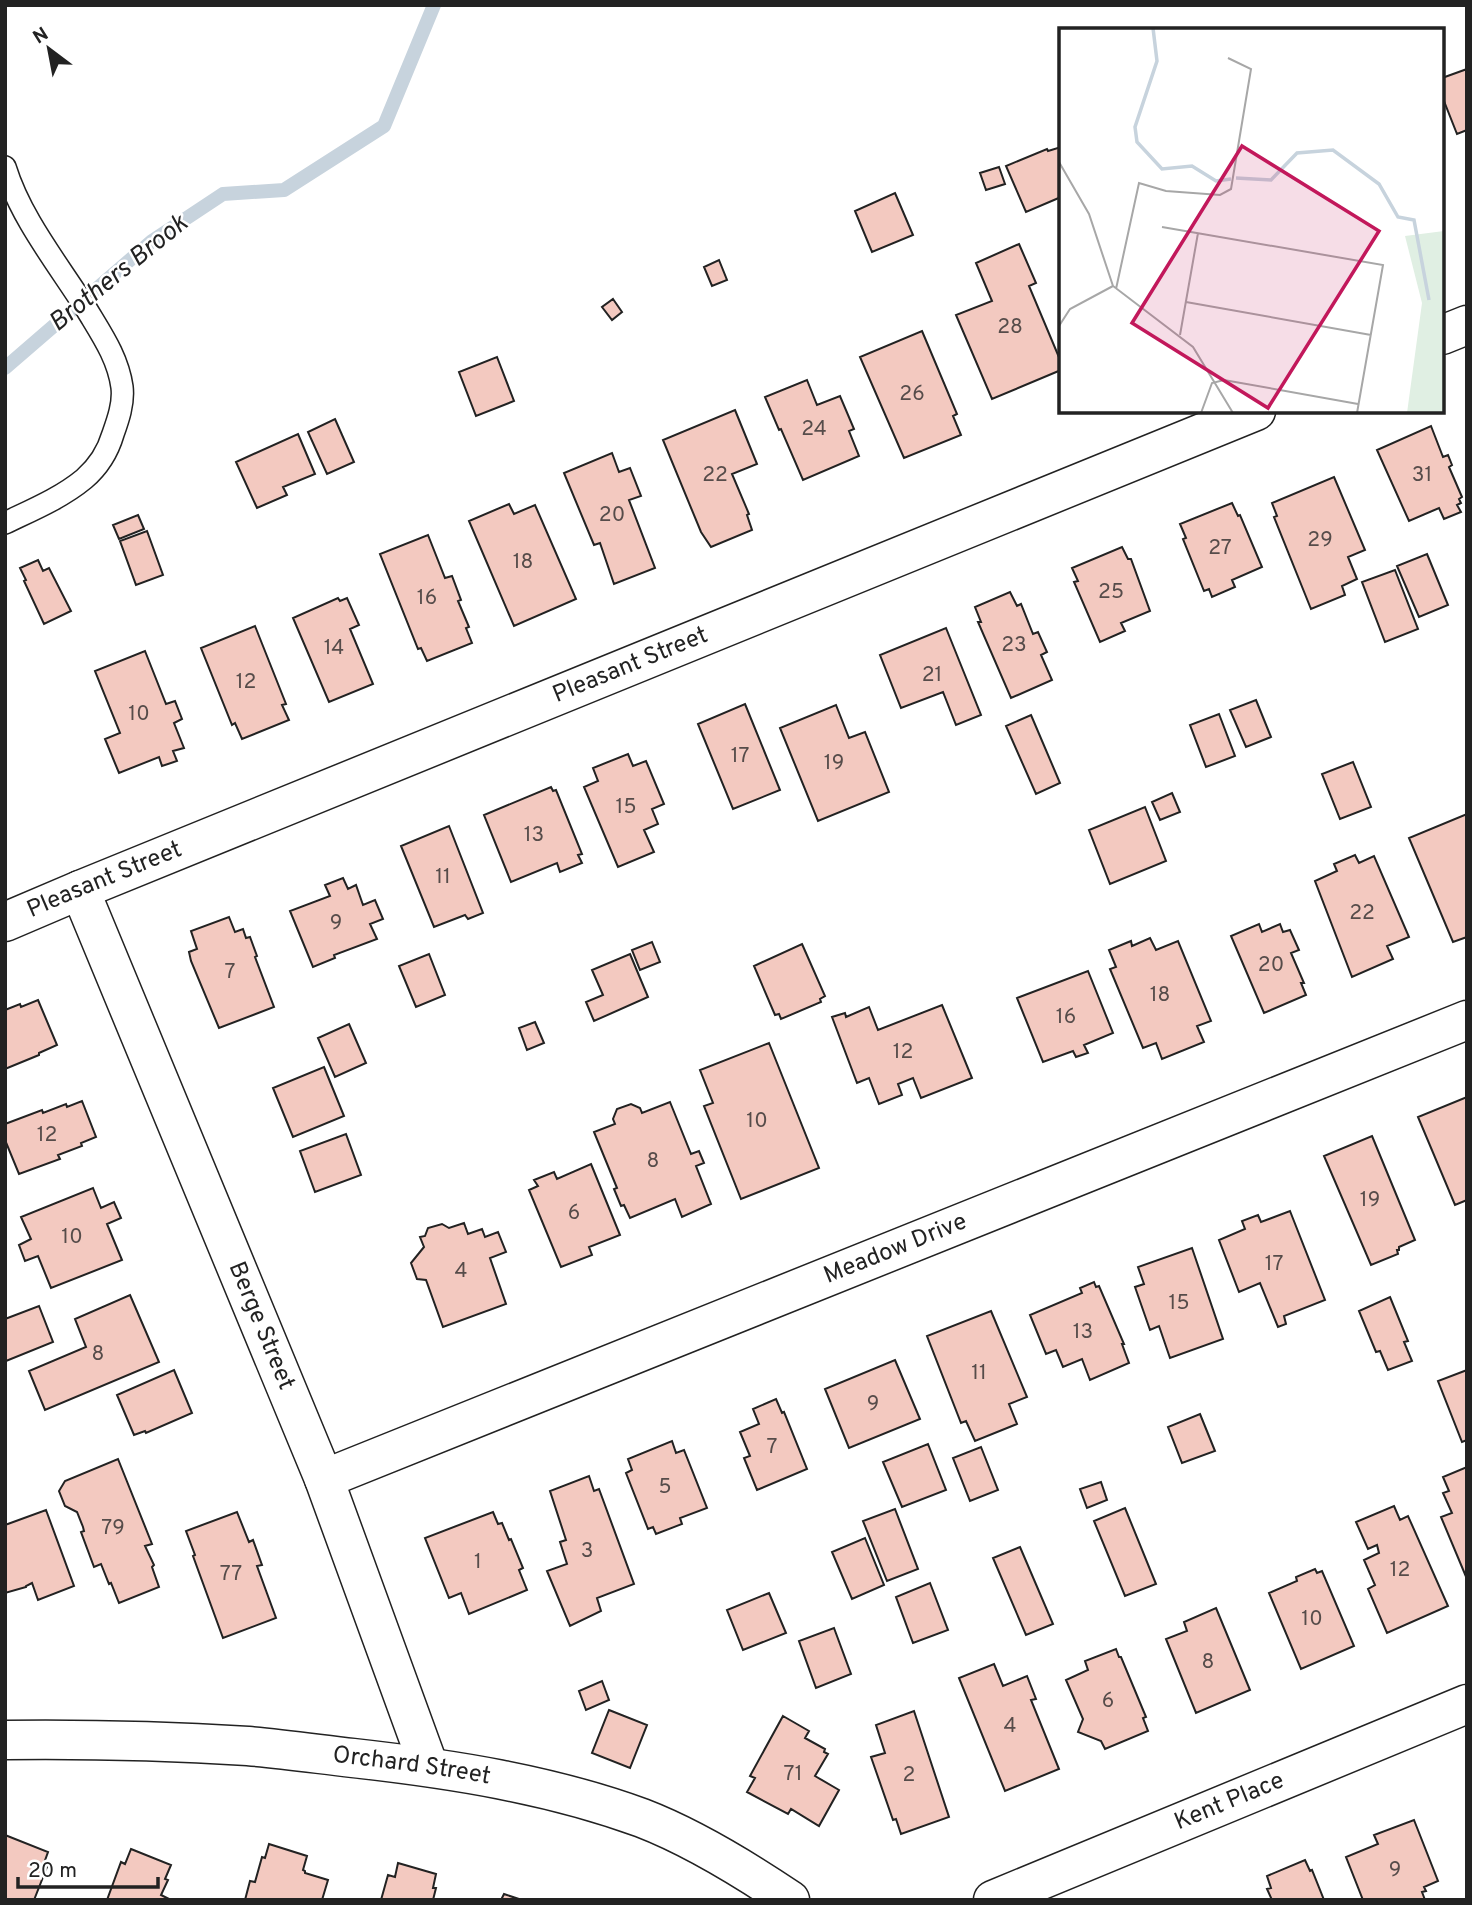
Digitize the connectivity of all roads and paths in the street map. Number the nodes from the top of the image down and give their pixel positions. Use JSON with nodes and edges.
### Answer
{"nodes":[{"id":1,"x":5,"y":167,"type":"edge"},
{"id":2,"x":1467,"y":326,"type":"edge"},
{"id":3,"x":1444,"y":334,"type":"edge"},
{"id":4,"x":1251,"y":413,"type":"edge"},
{"id":5,"x":5,"y":523,"type":"edge"},
{"id":6,"x":80,"y":890,"type":"junction"},
{"id":7,"x":5,"y":922,"type":"edge"},
{"id":8,"x":1467,"y":1020,"type":"edge"},
{"id":9,"x":324,"y":1479,"type":"junction"},
{"id":10,"x":1467,"y":1704,"type":"edge"},
{"id":11,"x":5,"y":1740,"type":"edge"},
{"id":12,"x":429,"y":1767,"type":"junction"},
{"id":13,"x":790,"y":1900,"type":"edge"},
{"id":14,"x":993,"y":1900,"type":"edge"}],
"edges":[{"from":1,"to":5,"type":"lane"},
{"from":2,"to":3,"type":"street"},
{"from":4,"to":6,"type":"street","name":"Pleasant Street"},
{"from":6,"to":7,"type":"street","name":"Pleasant Street"},
{"from":6,"to":9,"type":"street","name":"Berge Street"},
{"from":8,"to":9,"type":"street","name":"Meadow Drive"},
{"from":9,"to":12,"type":"street","name":"Berge Street"},
{"from":10,"to":14,"type":"street","name":"Kent Place"},
{"from":11,"to":12,"type":"street","name":"Orchard Street"},
{"from":12,"to":13,"type":"street","name":"Orchard Street"}]}
